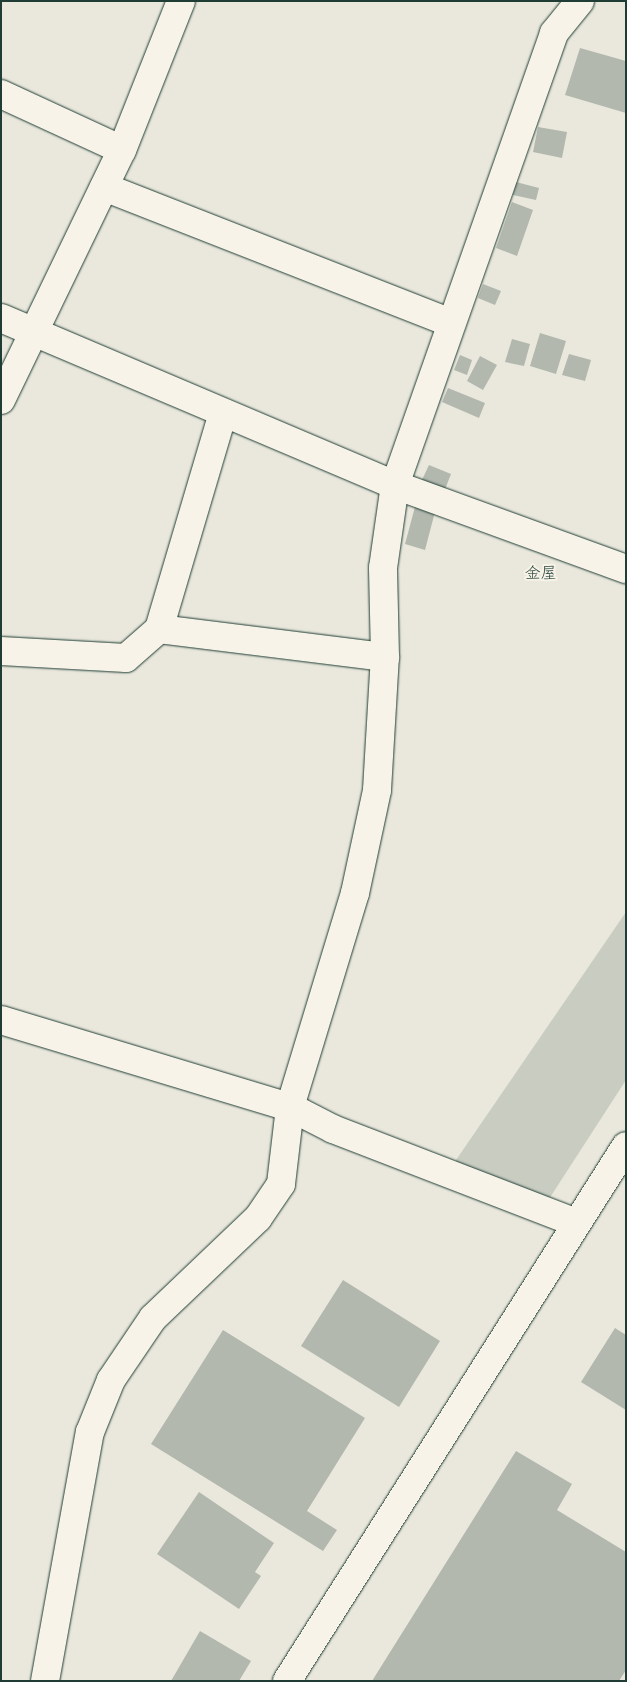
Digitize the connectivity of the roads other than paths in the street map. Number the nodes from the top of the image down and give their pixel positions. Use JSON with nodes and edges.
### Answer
{"nodes":[{"id":1,"x":181,"y":1,"type":"edge"},
{"id":2,"x":580,"y":1,"type":"edge"},
{"id":3,"x":1,"y":94,"type":"edge"},
{"id":4,"x":122,"y":150,"type":"junction"},
{"id":5,"x":104,"y":187,"type":"junction"},
{"id":6,"x":1,"y":318,"type":"edge"},
{"id":7,"x":450,"y":322,"type":"junction"},
{"id":8,"x":33,"y":334,"type":"junction"},
{"id":9,"x":1,"y":400,"type":"edge"},
{"id":10,"x":223,"y":413,"type":"junction"},
{"id":11,"x":395,"y":485,"type":"junction"},
{"id":12,"x":626,"y":569,"type":"edge"},
{"id":13,"x":159,"y":629,"type":"junction"},
{"id":14,"x":1,"y":651,"type":"edge"},
{"id":15,"x":385,"y":657,"type":"junction"},
{"id":16,"x":1,"y":1020,"type":"edge"},
{"id":17,"x":290,"y":1106,"type":"junction"},
{"id":18,"x":626,"y":1146,"type":"edge"},
{"id":19,"x":577,"y":1222,"type":"junction"},
{"id":20,"x":45,"y":1681,"type":"edge"},
{"id":21,"x":287,"y":1681,"type":"edge"}],
"edges":[{"from":1,"to":4,"type":"street"},
{"from":2,"to":7,"type":"street"},
{"from":3,"to":4,"type":"street"},
{"from":4,"to":5,"type":"street"},
{"from":5,"to":7,"type":"street"},
{"from":5,"to":8,"type":"street"},
{"from":6,"to":8,"type":"street"},
{"from":7,"to":11,"type":"street"},
{"from":8,"to":9,"type":"street"},
{"from":8,"to":10,"type":"street"},
{"from":10,"to":11,"type":"street"},
{"from":10,"to":13,"type":"street"},
{"from":11,"to":12,"type":"street"},
{"from":11,"to":15,"type":"street"},
{"from":13,"to":14,"type":"street"},
{"from":13,"to":15,"type":"street"},
{"from":15,"to":17,"type":"street"},
{"from":16,"to":17,"type":"street"},
{"from":17,"to":19,"type":"street"},
{"from":17,"to":20,"type":"street"},
{"from":18,"to":19,"type":"street"},
{"from":19,"to":21,"type":"street"}]}
